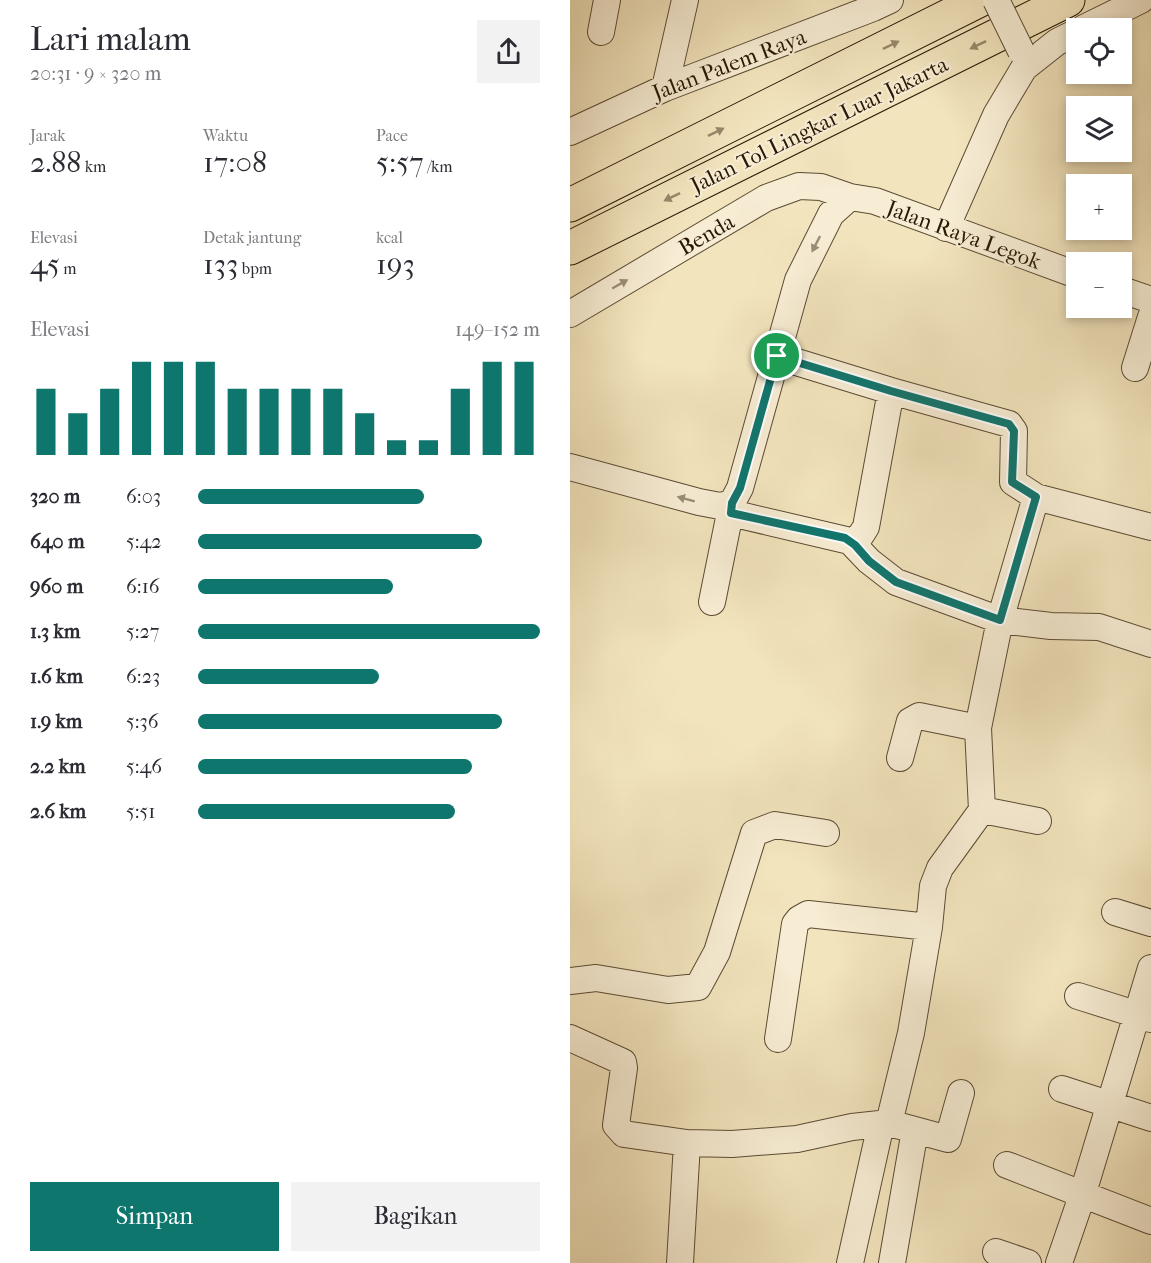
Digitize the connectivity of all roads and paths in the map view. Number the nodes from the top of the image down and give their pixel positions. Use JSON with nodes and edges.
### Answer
{"nodes":[{"id":1,"x":607,"y":0,"type":"edge"},
{"id":2,"x":685,"y":0,"type":"edge"},
{"id":3,"x":890,"y":0,"type":"edge"},
{"id":4,"x":980,"y":0,"type":"edge"},
{"id":5,"x":996,"y":0,"type":"edge"},
{"id":6,"x":1068,"y":0,"type":"edge"},
{"id":7,"x":1141,"y":0,"type":"edge"},
{"id":8,"x":1104,"y":18,"type":"edge"},
{"id":9,"x":601,"y":32,"type":"dead end"},
{"id":10,"x":1066,"y":38,"type":"edge"},
{"id":11,"x":1023,"y":59,"type":"junction"},
{"id":12,"x":665,"y":88,"type":"junction"},
{"id":13,"x":570,"y":132,"type":"edge"},
{"id":14,"x":850,"y":196,"type":"junction"},
{"id":15,"x":570,"y":205,"type":"edge"},
{"id":16,"x":946,"y":228,"type":"junction"},
{"id":17,"x":570,"y":248,"type":"edge"},
{"id":18,"x":1066,"y":271,"type":"edge"},
{"id":19,"x":1132,"y":293,"type":"edge"},
{"id":20,"x":1151,"y":300,"type":"edge"},
{"id":21,"x":570,"y":314,"type":"edge"},
{"id":22,"x":1151,"y":317,"type":"edge"},
{"id":23,"x":777,"y":356,"type":"junction"},
{"id":24,"x":1135,"y":368,"type":"dead end"},
{"id":25,"x":891,"y":391,"type":"junction"},
{"id":26,"x":570,"y":467,"type":"edge"},
{"id":27,"x":1036,"y":497,"type":"junction"},
{"id":28,"x":732,"y":508,"type":"junction"},
{"id":29,"x":1151,"y":527,"type":"edge"},
{"id":30,"x":850,"y":541,"type":"junction"},
{"id":31,"x":712,"y":602,"type":"dead end"},
{"id":32,"x":1000,"y":620,"type":"junction"},
{"id":33,"x":1151,"y":644,"type":"edge"},
{"id":34,"x":978,"y":728,"type":"junction"},
{"id":35,"x":900,"y":758,"type":"dead end"},
{"id":36,"x":982,"y":810,"type":"junction"},
{"id":37,"x":1038,"y":821,"type":"dead end"},
{"id":38,"x":826,"y":833,"type":"dead end"},
{"id":39,"x":1116,"y":912,"type":"dead end"},
{"id":40,"x":1151,"y":923,"type":"edge"},
{"id":41,"x":929,"y":927,"type":"junction"},
{"id":42,"x":1151,"y":968,"type":"edge"},
{"id":43,"x":570,"y":981,"type":"edge"},
{"id":44,"x":1078,"y":996,"type":"dead end"},
{"id":45,"x":1144,"y":1017,"type":"edge"},
{"id":46,"x":570,"y":1038,"type":"edge"},
{"id":47,"x":778,"y":1039,"type":"dead end"},
{"id":48,"x":1062,"y":1089,"type":"dead end"},
{"id":49,"x":961,"y":1093,"type":"dead end"},
{"id":50,"x":1109,"y":1104,"type":"junction"},
{"id":51,"x":1151,"y":1118,"type":"edge"},
{"id":52,"x":885,"y":1124,"type":"junction"},
{"id":53,"x":915,"y":1130,"type":"junction"},
{"id":54,"x":687,"y":1143,"type":"junction"},
{"id":55,"x":1007,"y":1164,"type":"dead end"},
{"id":56,"x":1082,"y":1196,"type":"junction"},
{"id":57,"x":1151,"y":1221,"type":"edge"},
{"id":58,"x":996,"y":1252,"type":"dead end"},
{"id":59,"x":680,"y":1263,"type":"edge"},
{"id":60,"x":850,"y":1263,"type":"edge"},
{"id":61,"x":892,"y":1263,"type":"edge"},
{"id":62,"x":1028,"y":1263,"type":"edge"},
{"id":63,"x":1059,"y":1263,"type":"edge"}],
"edges":[{"from":1,"to":9,"type":"street"},
{"from":2,"to":12,"type":"street"},
{"from":3,"to":12,"type":"street","name":"Jalan Palem Raya"},
{"from":15,"to":4,"type":"highway","name":"Jalan Tol Lingkar Luar Jakarta","one_way":true},
{"from":5,"to":11,"type":"street","bridge":true},
{"from":6,"to":17,"type":"highway","name":"Jalan Tol Lingkar Luar Jakarta","one_way":true},
{"from":7,"to":8,"type":"street"},
{"from":10,"to":11,"type":"street"},
{"from":11,"to":16,"type":"street"},
{"from":12,"to":13,"type":"street","name":"Jalan Palem Raya"},
{"from":14,"to":16,"type":"street","name":"Jalan Raya Legok"},
{"from":21,"to":14,"type":"street","name":"Benda","one_way":true},
{"from":14,"to":23,"type":"street","one_way":true},
{"from":16,"to":18,"type":"street","name":"Jalan Raya Legok"},
{"from":19,"to":20,"type":"street"},
{"from":22,"to":24,"type":"street"},
{"from":23,"to":25,"type":"street"},
{"from":23,"to":28,"type":"street"},
{"from":25,"to":27,"type":"street"},
{"from":25,"to":30,"type":"street"},
{"from":28,"to":26,"type":"street","one_way":true},
{"from":27,"to":29,"type":"street"},
{"from":27,"to":32,"type":"street"},
{"from":28,"to":30,"type":"street"},
{"from":28,"to":31,"type":"street"},
{"from":30,"to":32,"type":"street"},
{"from":32,"to":33,"type":"street"},
{"from":32,"to":34,"type":"street"},
{"from":34,"to":35,"type":"street"},
{"from":34,"to":36,"type":"street"},
{"from":36,"to":37,"type":"street"},
{"from":36,"to":41,"type":"street"},
{"from":38,"to":43,"type":"street"},
{"from":39,"to":40,"type":"street"},
{"from":41,"to":47,"type":"street"},
{"from":41,"to":52,"type":"street"},
{"from":42,"to":45,"type":"street"},
{"from":44,"to":45,"type":"street"},
{"from":45,"to":50,"type":"street"},
{"from":46,"to":54,"type":"street"},
{"from":48,"to":50,"type":"street"},
{"from":49,"to":53,"type":"street"},
{"from":50,"to":51,"type":"street"},
{"from":50,"to":56,"type":"street"},
{"from":52,"to":53,"type":"street"},
{"from":52,"to":54,"type":"street"},
{"from":52,"to":60,"type":"street"},
{"from":53,"to":61,"type":"street"},
{"from":54,"to":59,"type":"street"},
{"from":55,"to":56,"type":"street"},
{"from":56,"to":57,"type":"street"},
{"from":56,"to":63,"type":"street"},
{"from":58,"to":62,"type":"street"}]}
